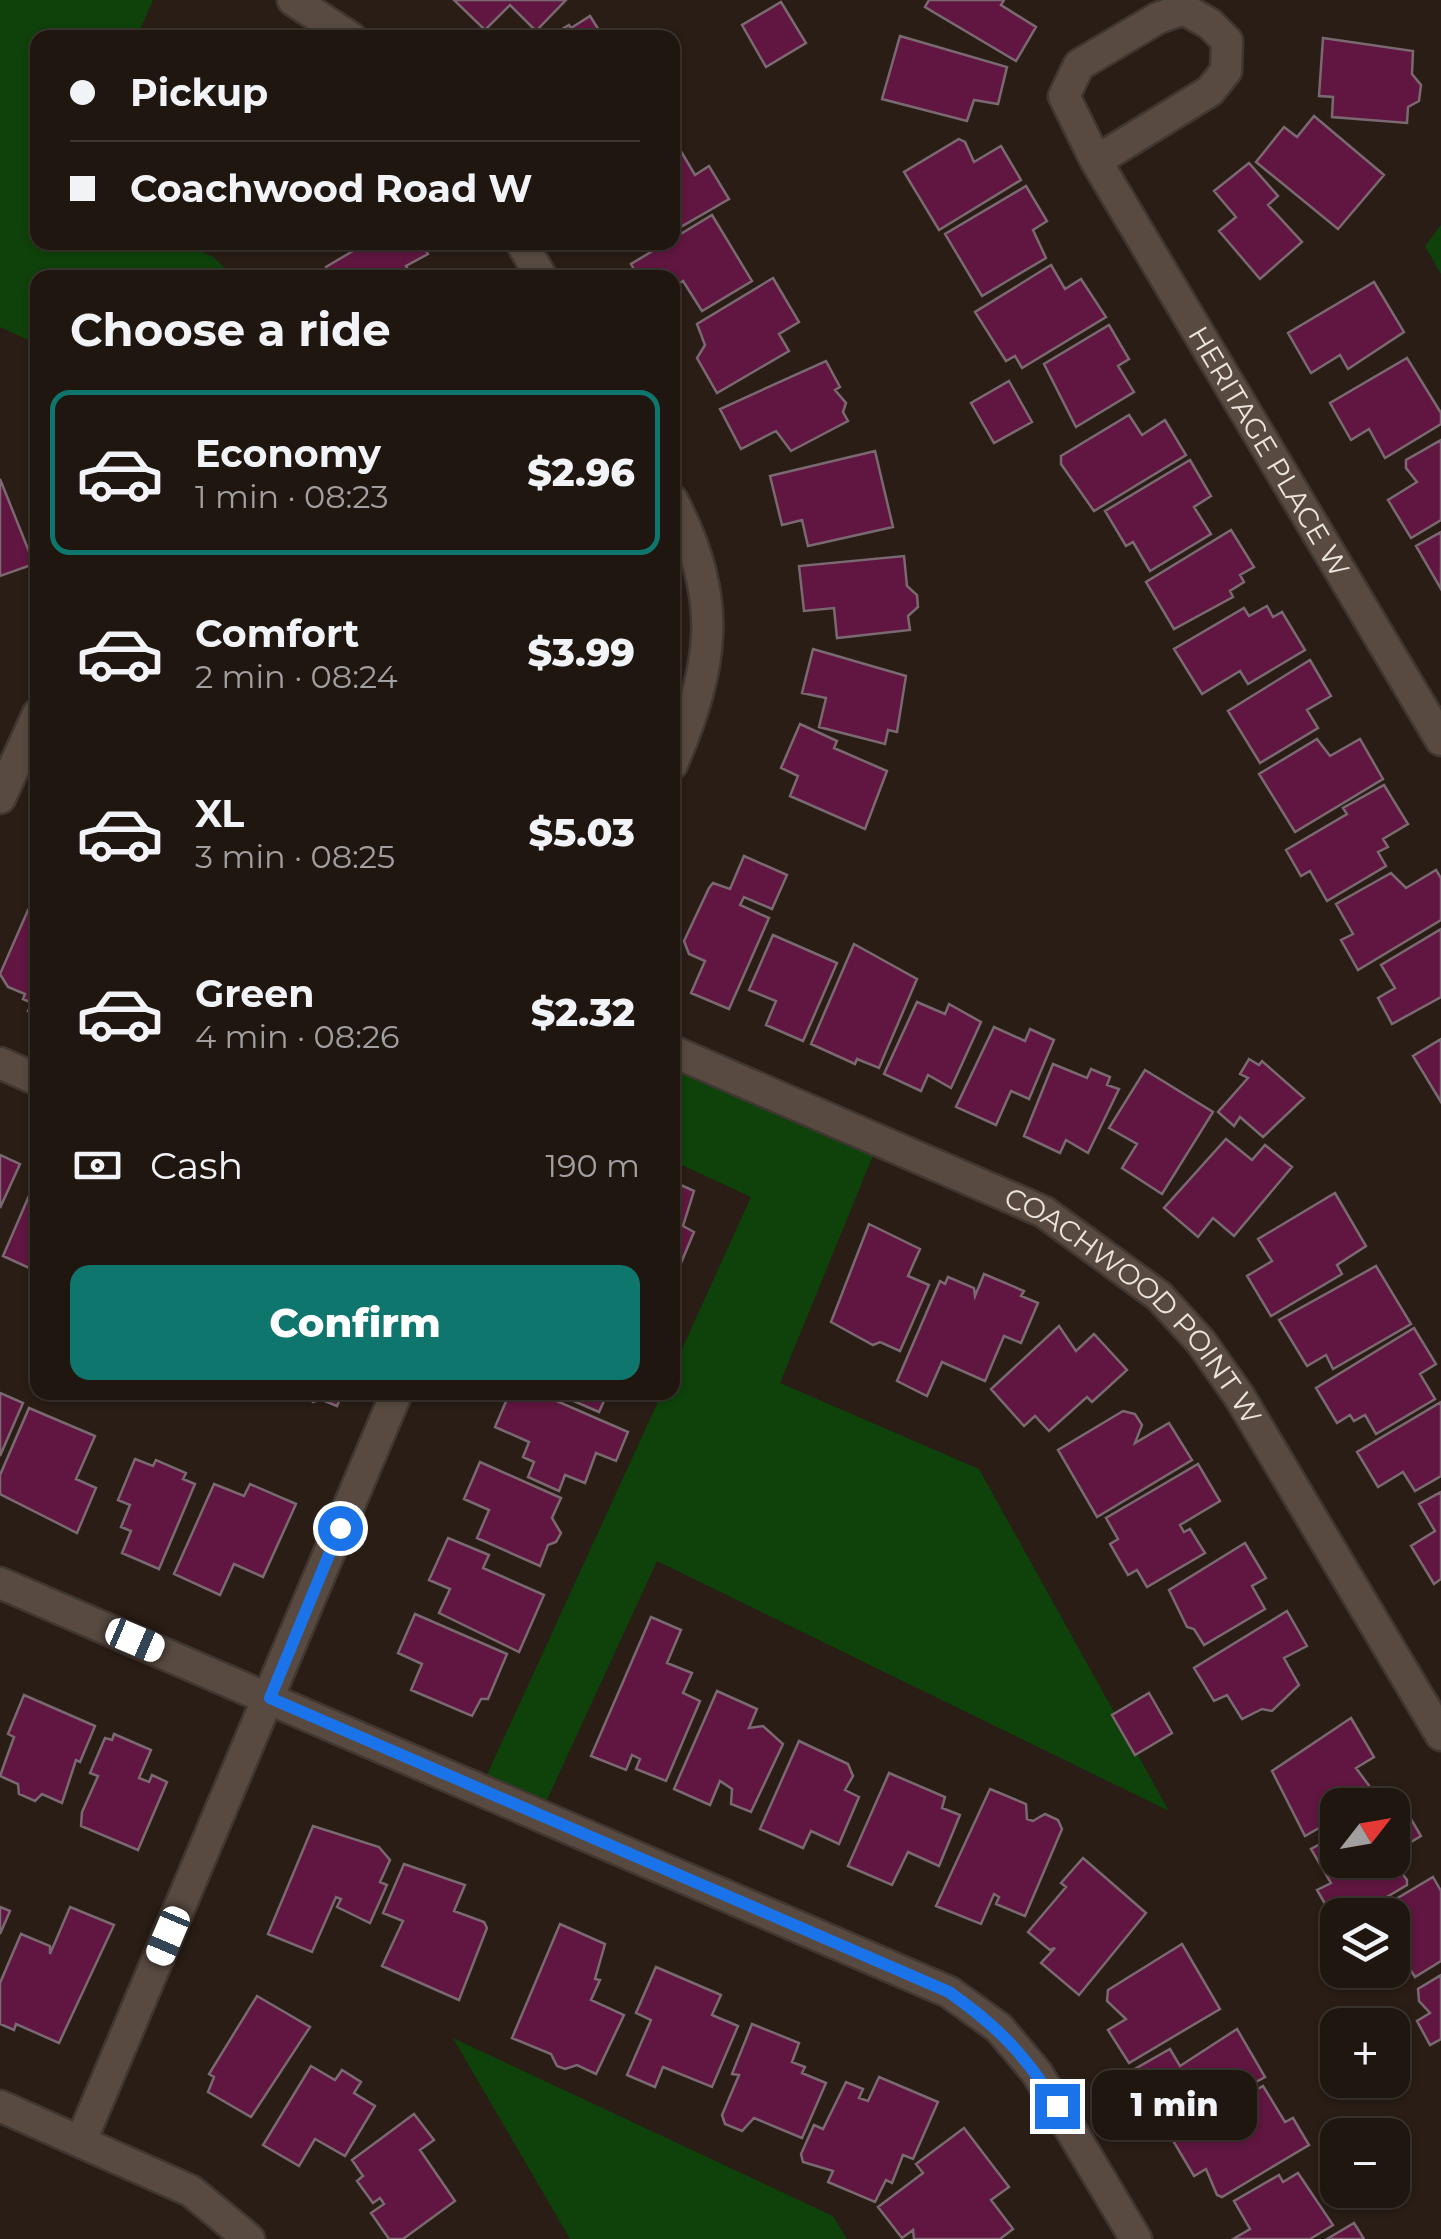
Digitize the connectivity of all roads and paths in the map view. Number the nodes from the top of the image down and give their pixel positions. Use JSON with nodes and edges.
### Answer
{"nodes":[{"id":1,"x":294,"y":0,"type":"edge"},
{"id":2,"x":339,"y":30,"type":"edge"},
{"id":3,"x":1096,"y":161,"type":"junction"},
{"id":4,"x":680,"y":515,"type":"edge"},
{"id":5,"x":30,"y":732,"type":"edge"},
{"id":6,"x":1441,"y":740,"type":"edge"},
{"id":7,"x":680,"y":746,"type":"edge"},
{"id":8,"x":0,"y":798,"type":"edge"},
{"id":9,"x":680,"y":1055,"type":"edge"},
{"id":10,"x":0,"y":1064,"type":"edge"},
{"id":11,"x":30,"y":1077,"type":"edge"},
{"id":12,"x":394,"y":1400,"type":"edge"},
{"id":13,"x":0,"y":1582,"type":"edge"},
{"id":14,"x":270,"y":1698,"type":"junction"},
{"id":15,"x":1441,"y":1735,"type":"edge"},
{"id":16,"x":0,"y":2106,"type":"edge"},
{"id":17,"x":80,"y":2141,"type":"junction"},
{"id":18,"x":249,"y":2239,"type":"edge"},
{"id":19,"x":1136,"y":2239,"type":"edge"}],
"edges":[{"from":1,"to":2,"type":"street"},
{"from":3,"to":3,"type":"street","name":"HERITAGE PLACE W"},
{"from":3,"to":6,"type":"street","name":"HERITAGE PLACE W"},
{"from":4,"to":7,"type":"street"},
{"from":5,"to":8,"type":"street"},
{"from":9,"to":15,"type":"street","name":"COACHWOOD POINT W"},
{"from":10,"to":11,"type":"street"},
{"from":12,"to":14,"type":"street"},
{"from":13,"to":14,"type":"street"},
{"from":14,"to":17,"type":"street"},
{"from":14,"to":19,"type":"street"},
{"from":16,"to":17,"type":"street"},
{"from":17,"to":18,"type":"street"}]}
